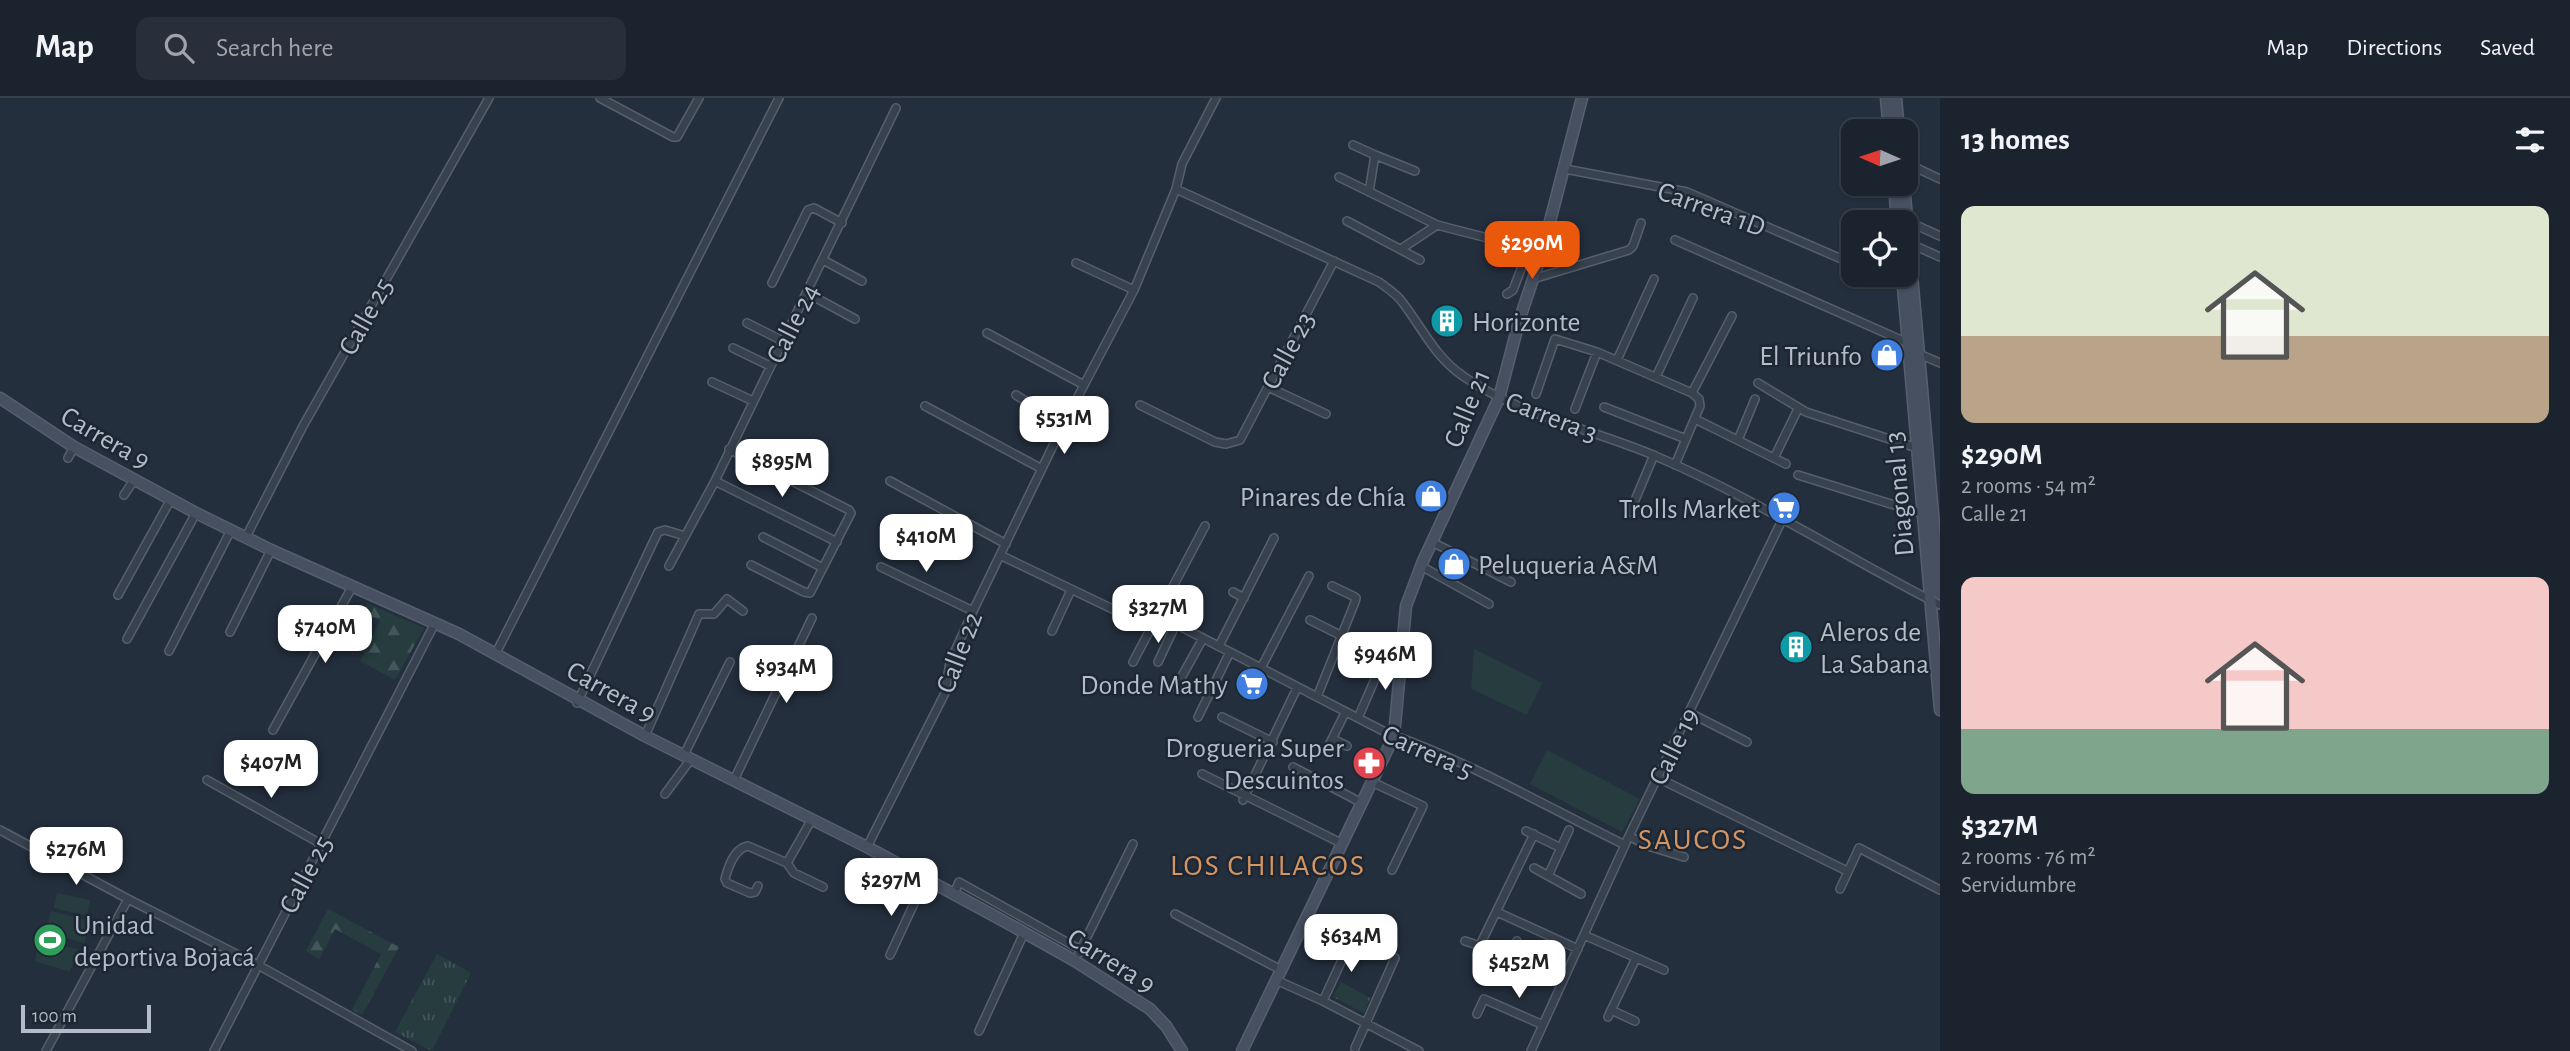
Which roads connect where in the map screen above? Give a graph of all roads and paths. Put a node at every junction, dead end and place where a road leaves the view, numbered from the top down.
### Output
1 (489, 98) edge
2 (600, 98) edge
3 (699, 98) edge
4 (779, 98) edge
5 (1216, 98) edge
6 (1582, 98) edge
7 (1886, 98) edge
8 (1896, 98) edge
9 (896, 108) dead end
10 (1888, 119) edge
11 (1898, 119) edge
12 (1353, 145) dead end
13 (1375, 155) junction
14 (1565, 169) junction
15 (1918, 169) edge
16 (1415, 171) dead end
17 (1339, 177) dead end
18 (1940, 179) edge
19 (1176, 189) junction
20 (1369, 192) junction
21 (1347, 221) dead end
22 (842, 223) junction
23 (1641, 223) dead end
24 (1437, 225) junction
25 (1918, 228) edge
26 (1940, 236) edge
27 (1675, 240) dead end
28 (1918, 247) edge
29 (1529, 248) junction
30 (1401, 249) junction
31 (1542, 252) junction
32 (1940, 257) edge
33 (1841, 259) edge
34 (823, 260) junction
35 (1420, 260) dead end
36 (1334, 261) junction
37 (1076, 263) dead end
38 (1532, 279) junction
39 (1654, 279) dead end
40 (862, 281) dead end
41 (772, 283) dead end
42 (1903, 287) edge
43 (1913, 287) edge
44 (1134, 290) junction
45 (807, 293) junction
46 (1507, 294) dead end
47 (1693, 299) dead end
48 (1732, 316) dead end
49 (855, 319) dead end
50 (747, 323) dead end
51 (987, 333) dead end
52 (783, 341) junction
53 (1908, 344) junction
54 (733, 348) dead end
55 (1597, 352) junction
56 (1919, 354) junction
57 (1616, 360) junction
58 (1940, 363) edge
59 (770, 366) junction
60 (1656, 377) junction
61 (712, 382) dead end
62 (1758, 383) dead end
63 (1084, 385) junction
64 (1268, 387) junction
65 (1692, 393) junction
66 (1536, 394) dead end
67 (1016, 395) dead end
68 (0, 398) edge
69 (1499, 398) junction
70 (1755, 399) dead end
71 (753, 401) junction
72 (1140, 405) dead end
73 (925, 406) dead end
74 (1604, 407) dead end
75 (1575, 409) dead end
76 (1797, 411) dead end
77 (1326, 414) dead end
78 (1695, 419) junction
79 (1063, 425) junction
80 (1686, 439) junction
81 (1738, 440) junction
82 (74, 447) junction
83 (1917, 448) junction
84 (729, 449) junction
85 (1654, 455) junction
86 (68, 458) dead end
87 (1774, 458) junction
88 (1786, 464) dead end
89 (1675, 465) junction
90 (1042, 469) junction
91 (1798, 475) dead end
92 (134, 480) junction
93 (715, 481) junction
94 (890, 481) dead end
95 (124, 495) dead end
96 (171, 499) junction
97 (1630, 512) dead end
98 (196, 513) junction
99 (1923, 514) junction
100 (1783, 519) junction
101 (1205, 526) dead end
102 (231, 530) junction
103 (685, 536) junction
104 (246, 537) junction
105 (763, 537) dead end
106 (1275, 538) dead end
107 (837, 542) junction
108 (1432, 542) junction
109 (1006, 544) junction
110 (271, 550) junction
111 (1000, 555) junction
112 (751, 565) dead end
113 (669, 566) dead end
114 (1421, 566) junction
115 (881, 567) dead end
116 (824, 568) junction
117 (1309, 576) dead end
118 (1511, 582) dead end
119 (352, 586) junction
120 (1332, 586) dead end
121 (1071, 590) junction
122 (1233, 592) dead end
123 (118, 595) dead end
124 (1244, 598) junction
125 (1937, 599) edge
126 (1489, 604) dead end
127 (743, 611) dead end
128 (973, 611) junction
129 (1158, 615) junction
130 (812, 618) dead end
131 (1310, 620) dead end
132 (435, 623) junction
133 (1176, 624) junction
134 (1152, 628) junction
135 (1052, 631) dead end
136 (230, 632) dead end
137 (1342, 636) junction
138 (127, 639) dead end
139 (1202, 640) junction
140 (1219, 646) junction
141 (1402, 648) junction
142 (169, 651) dead end
143 (496, 653) junction
144 (1229, 654) junction
145 (730, 662) dead end
146 (1133, 662) dead end
147 (1158, 662) dead end
148 (1261, 668) junction
149 (1176, 687) dead end
150 (1297, 688) junction
151 (1317, 697) junction
152 (577, 702) junction
153 (1940, 710) edge
154 (1345, 713) junction
155 (1690, 713) junction
156 (1222, 716) dead end
157 (1198, 718) dead end
158 (1358, 718) junction
159 (273, 730) dead end
160 (645, 736) junction
161 (1394, 736) junction
162 (1333, 739) junction
163 (1273, 742) junction
164 (1747, 742) dead end
165 (1347, 746) dead end
166 (1327, 749) dead end
167 (687, 757) junction
168 (1293, 767) dead end
169 (1202, 774) dead end
170 (1658, 778) junction
171 (206, 780) dead end
172 (734, 780) junction
173 (1372, 782) junction
174 (665, 794) dead end
175 (1244, 798) junction
176 (1362, 803) junction
177 (812, 819) junction
178 (0, 830) edge
179 (1569, 830) dead end
180 (1629, 836) junction
181 (321, 844) junction
182 (1343, 844) junction
183 (1133, 845) dead end
184 (1625, 845) junction
185 (867, 847) junction
186 (1560, 848) junction
187 (1684, 858) dead end
188 (788, 863) junction
189 (1534, 868) dead end
190 (1392, 870) dead end
191 (1847, 871) junction
192 (1548, 876) junction
193 (925, 880) junction
194 (758, 886) dead end
195 (823, 887) dead end
196 (1840, 889) dead end
197 (1940, 890) edge
198 (954, 894) junction
199 (1581, 894) dead end
200 (128, 900) junction
201 (1497, 912) junction
202 (1175, 914) dead end
203 (1024, 933) junction
204 (1584, 935) junction
205 (1353, 936) dead end
206 (1465, 941) dead end
207 (1517, 941) dead end
208 (1480, 945) junction
209 (1578, 949) junction
210 (1081, 950) junction
211 (890, 955) dead end
212 (1510, 956) junction
213 (1395, 958) dead end
214 (1636, 958) junction
215 (1075, 961) junction
216 (258, 965) junction
217 (1281, 970) junction
218 (1664, 970) dead end
219 (1502, 973) dead end
220 (1276, 981) junction
221 (1324, 1001) junction
222 (1477, 1014) dead end
223 (1635, 1021) dead end
224 (1365, 1023) junction
225 (1543, 1025) junction
226 (979, 1031) dead end
227 (1355, 1048) dead end
228 (46, 1051) edge
229 (214, 1051) edge
230 (412, 1051) edge
231 (1182, 1051) edge
232 (1242, 1051) edge
233 (1419, 1051) edge
234 (1531, 1051) edge

1 - 104 street, Calle 25
2 - 3 street
4 - 143 street
5 - 19 street
6 - 14 main road, Calle 21
7 - 10 main road
8 - 11 main road
9 - 22 street, Calle 24
12 - 13 street
13 - 16 street
13 - 20 street
14 - 31 main road, Calle 21
14 - 33 street, Carrera 1D
15 - 18 street
17 - 20 street
19 - 36 street, Carrera 3
19 - 44 street
20 - 24 street
21 - 30 street
22 - 34 street, Calle 24
22 - 41 street
23 - 38 street
24 - 29 street
24 - 30 street
25 - 26 street
27 - 53 street
28 - 32 street
29 - 31 street
29 - 46 street
30 - 35 street
31 - 38 main road, Calle 21
34 - 40 street
34 - 45 street, Calle 24
36 - 64 street, Calle 23
36 - 69 street, Carrera 3
37 - 44 street
38 - 69 main road, Calle 21
39 - 57 street
42 - 53 main road, Diagonal 13
43 - 56 main road, Diagonal 13
44 - 63 street, Calle 22
45 - 49 street
45 - 52 street, Calle 24
47 - 60 street
48 - 65 street
50 - 52 street
51 - 63 street
52 - 59 street, Calle 24
53 - 83 main road, Diagonal 13
54 - 59 street
55 - 57 street
55 - 66 street
55 - 75 street
56 - 58 street
56 - 125 main road, Diagonal 13
57 - 60 street
59 - 71 street, Calle 24
60 - 65 street
61 - 71 street
62 - 83 street
63 - 79 street, Calle 22
64 - 72 street, Calle 23
64 - 77 street
65 - 78 street
67 - 79 street
68 - 82 main road, Carrera 9
69 - 85 street, Carrera 3
69 - 108 main road, Calle 21
70 - 81 street
71 - 84 street, Calle 24
73 - 90 street
74 - 80 street
76 - 87 street
78 - 80 street
78 - 81 street
79 - 90 street, Calle 22
80 - 89 street
81 - 87 street
82 - 86 street
82 - 92 main road, Carrera 9
83 - 99 main road, Diagonal 13
84 - 93 street, Calle 24
84 - 107 street
85 - 89 street, Carrera 3
85 - 97 street
87 - 88 street
89 - 100 street, Carrera 3
90 - 109 street, Calle 22
91 - 99 street
92 - 95 street
92 - 96 main road, Carrera 9
93 - 103 street, Calle 24
93 - 107 street
94 - 109 street
96 - 98 main road, Carrera 9
96 - 123 street
98 - 102 main road, Carrera 9
98 - 138 street
99 - 125 main road, Diagonal 13
100 - 125 street, Carrera 3
100 - 155 street, Calle 19
101 - 129 street
102 - 104 main road, Carrera 9
102 - 142 street
103 - 113 street, Calle 24
103 - 152 street
104 - 110 main road, Carrera 9
105 - 116 street
106 - 124 street
107 - 116 street
108 - 114 main road, Calle 21
108 - 118 street
109 - 111 street, Calle 22
110 - 119 main road, Carrera 9
110 - 136 street
111 - 121 street
111 - 128 street, Calle 22
112 - 116 street
114 - 126 street
114 - 141 main road, Calle 21
115 - 128 street
117 - 148 street
119 - 132 main road, Carrera 9
119 - 159 street
120 - 137 street
121 - 134 street
121 - 135 street
122 - 124 street
124 - 140 street
125 - 153 main road, Diagonal 13
127 - 160 street
128 - 185 street, Calle 22
129 - 133 street, Carrera 5
129 - 134 street
130 - 172 street
131 - 137 street
132 - 143 main road, Carrera 9
132 - 181 street, Calle 25
133 - 139 street, Carrera 5
133 - 147 street
134 - 146 street
137 - 151 street
139 - 140 street, Carrera 5
139 - 149 street
140 - 144 street, Carrera 5
141 - 158 street
141 - 161 main road, Calle 21
143 - 152 main road, Carrera 9
144 - 148 street, Carrera 5
144 - 157 street
145 - 167 street
148 - 150 street, Carrera 5
150 - 151 street, Carrera 5
150 - 163 street
151 - 154 street, Carrera 5
152 - 160 main road, Carrera 9
154 - 158 street, Carrera 5
154 - 162 street
155 - 164 street
155 - 170 street, Calle 19
156 - 163 street
158 - 161 street, Carrera 5
160 - 167 main road, Carrera 9
161 - 173 main road, Calle 21
161 - 184 street, Carrera 5
162 - 165 street
162 - 166 street
163 - 175 street
167 - 172 main road, Carrera 9
167 - 174 street
168 - 176 street
169 - 175 street
170 - 180 street, Calle 19
170 - 191 street
171 - 181 street
172 - 177 main road, Carrera 9
173 - 176 main road, Calle 21
173 - 190 street
175 - 182 street
176 - 182 main road, Calle 21
177 - 185 main road, Carrera 9
177 - 188 street
178 - 200 street
179 - 186 street
180 - 184 street, Calle 19
180 - 187 street
181 - 216 street, Calle 25
182 - 217 main road, Calle 21
183 - 210 street
184 - 204 street, Calle 19
185 - 193 main road, Carrera 9
186 - 192 street
186 - 201 street
188 - 194 street
188 - 195 street
189 - 192 street
191 - 196 street
191 - 197 street
192 - 199 street
193 - 198 main road, Carrera 9
193 - 211 street
198 - 203 main road, Carrera 9
198 - 210 street
200 - 216 street
200 - 228 street
201 - 208 street
201 - 209 street
202 - 217 street
203 - 215 main road, Carrera 9
203 - 226 street
204 - 209 street, Calle 19
204 - 214 street
205 - 221 street
206 - 208 street
207 - 212 street
208 - 212 street
209 - 225 street, Calle 19
210 - 215 street
212 - 219 street
213 - 224 street
214 - 218 street
214 - 223 street
215 - 231 main road, Carrera 9
216 - 229 street, Calle 25
216 - 230 street
217 - 220 main road, Calle 21
220 - 221 street
220 - 232 main road, Calle 21
221 - 224 street
222 - 225 street
224 - 227 street
224 - 233 street
225 - 234 street, Calle 19

